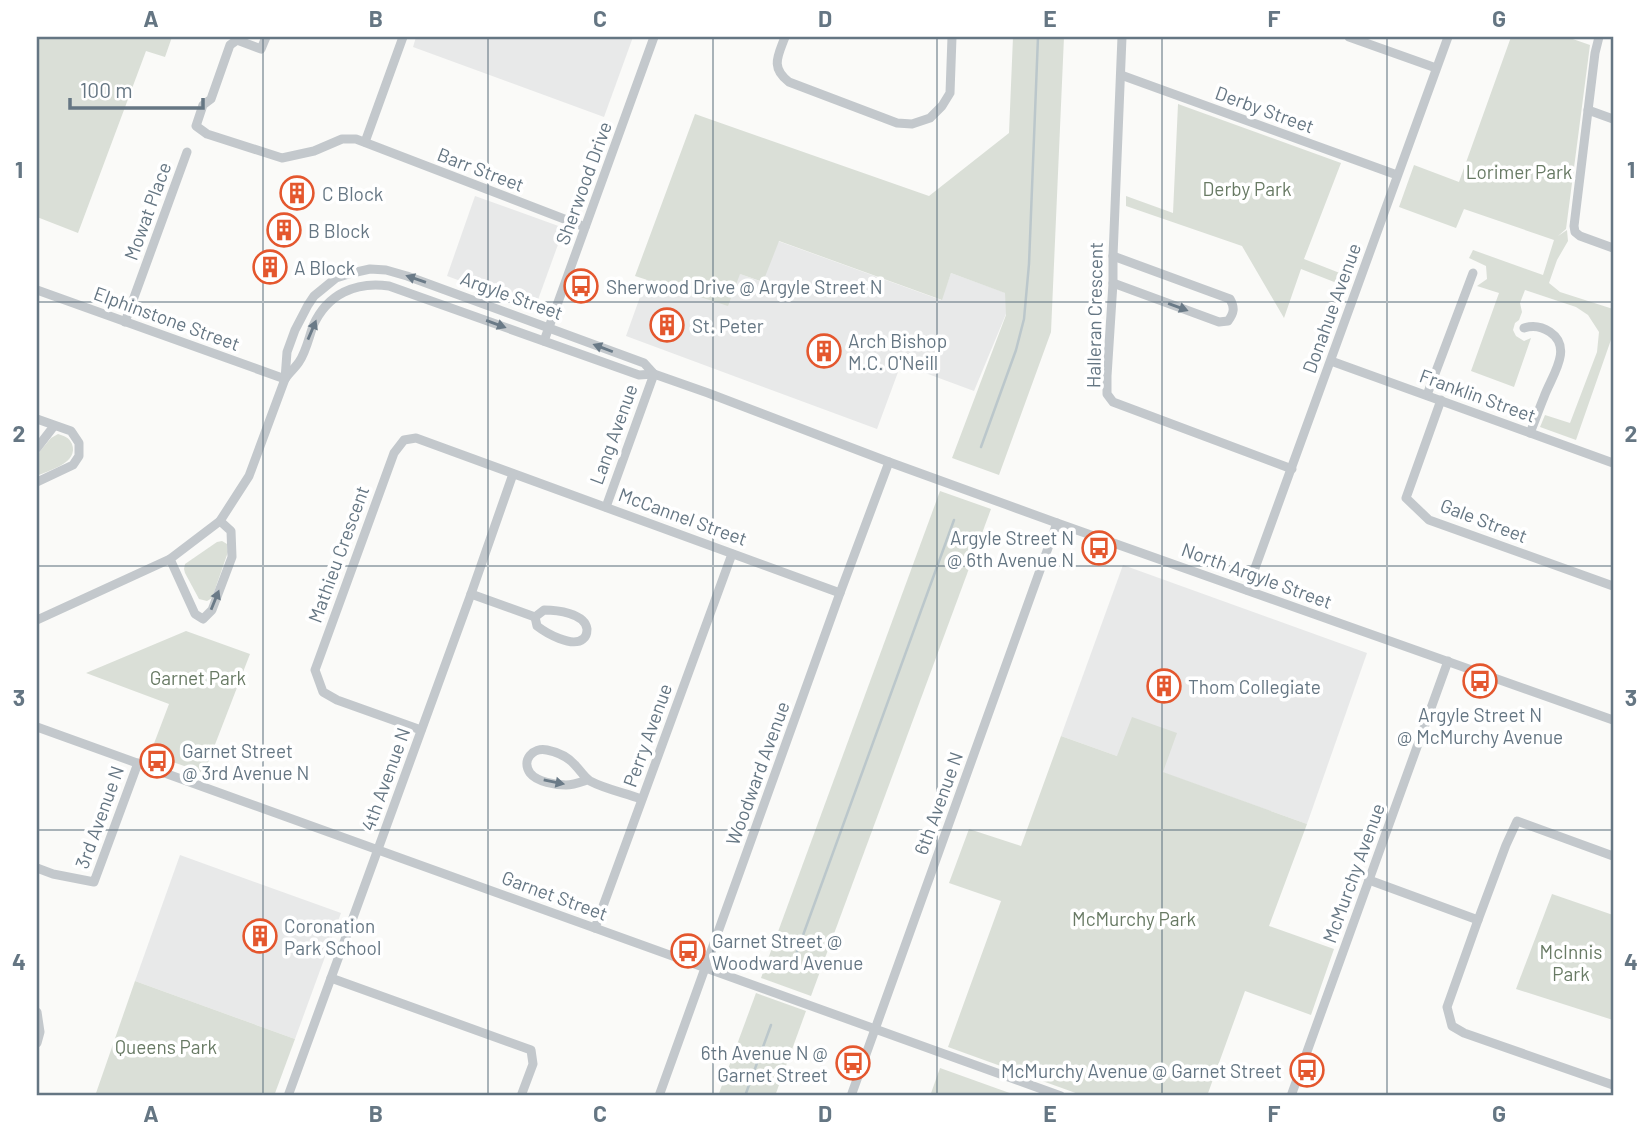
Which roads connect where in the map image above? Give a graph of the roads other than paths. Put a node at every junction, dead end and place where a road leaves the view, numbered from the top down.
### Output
1 (266, 37) edge
2 (403, 37) edge
3 (654, 37) edge
4 (785, 37) edge
5 (952, 37) edge
6 (1122, 37) edge
7 (1349, 37) edge
8 (1448, 37) edge
9 (1599, 37) edge
10 (238, 38) edge
11 (1436, 68) junction
12 (1121, 75) junction
13 (1588, 110) junction
14 (1613, 119) edge
15 (365, 142) junction
16 (187, 152) dead end
17 (1398, 175) junction
18 (585, 227) junction
19 (1613, 248) edge
20 (1113, 256) junction
21 (1473, 273) dead end
22 (1113, 284) junction
23 (37, 290) edge
24 (125, 322) junction
25 (549, 327) junction
26 (1524, 328) dead end
27 (544, 341) junction
28 (1331, 360) junction
29 (654, 374) junction
30 (285, 379) junction
31 (1427, 395) junction
32 (1441, 400) junction
33 (37, 419) edge
34 (54, 426) junction
35 (1530, 433) junction
36 (37, 448) edge
37 (889, 462) junction
38 (1613, 463) edge
39 (1292, 469) junction
40 (513, 474) junction
41 (37, 482) edge
42 (606, 507) junction
43 (220, 522) junction
44 (1058, 523) junction
45 (732, 554) junction
46 (170, 559) junction
47 (1613, 586) edge
48 (1247, 590) junction
49 (840, 593) junction
50 (471, 594) junction
51 (535, 617) junction
52 (37, 621) edge
53 (1448, 661) junction
54 (1613, 720) edge
55 (37, 727) edge
56 (421, 730) junction
57 (138, 763) junction
58 (587, 780) junction
59 (641, 800) junction
60 (378, 850) junction
61 (1613, 856) edge
62 (37, 868) edge
63 (1369, 880) junction
64 (1478, 920) junction
65 (595, 928) junction
66 (706, 969) junction
67 (331, 978) junction
68 (37, 1012) edge
69 (875, 1030) junction
70 (37, 1043) edge
71 (1613, 1086) edge
72 (1294, 1095) edge
73 (288, 1096) edge
74 (521, 1096) edge
75 (659, 1096) edge
76 (851, 1096) edge
77 (1061, 1096) edge

1 - 10 street
2 - 15 street
3 - 18 street, Sherwood Drive
4 - 5 street
6 - 12 street, Halleran Crescent
7 - 11 street
8 - 11 street, Donahue Avenue
9 - 13 street
10 - 15 street
11 - 17 street, Donahue Avenue
12 - 17 street, Derby Street
12 - 20 street, Halleran Crescent
13 - 14 street
13 - 19 street
15 - 18 street, Barr Street
16 - 24 street, Mowat Place
17 - 28 street, Donahue Avenue
18 - 25 street, Sherwood Drive
20 - 22 street, Halleran Crescent
22 -> 20 street
21 - 31 street
22 - 39 street, Halleran Crescent
23 - 24 street, Elphinstone Street
24 - 30 street, Elphinstone Street
25 - 27 street, Sherwood Drive
29 -> 25 street, Argyle Street
25 -> 30 street, Argyle Street
26 - 35 street
27 - 29 street, Argyle Street
30 -> 27 street, Argyle Street
28 - 31 street, Franklin Street
28 - 39 street, Donahue Avenue
29 - 37 street, Argyle Street
29 - 42 street, Lang Avenue
30 - 43 street
31 - 32 street, Franklin Street
32 - 35 street, Franklin Street
32 - 47 street, Gale Street
33 - 34 street
34 - 36 street
34 - 41 street
35 - 38 street, Franklin Street
37 - 44 street, North Argyle Street
37 - 49 street, Woodward Avenue
39 - 48 street, Donahue Avenue
40 - 42 street, McCannel Street
40 - 50 street, 4th Avenue N
40 - 56 street, Mathieu Crescent
42 - 45 street, McCannel Street
43 - 46 street
46 -> 43 street
44 - 48 street, North Argyle Street
44 - 69 street, 6th Avenue N
45 - 49 street, McCannel Street
45 - 59 street, Perry Avenue
46 - 52 street
48 - 53 street, North Argyle Street
49 - 66 street, Woodward Avenue
50 - 51 street
50 - 56 street, 4th Avenue N
51 - 51 street
53 - 54 street, North Argyle Street
53 - 63 street, McMurchy Avenue
55 - 57 street, Garnet Street
56 - 60 street, 4th Avenue N
57 - 60 street, Garnet Street
57 - 62 street, 3rd Avenue N
58 -> 58 street
58 - 59 street
59 - 65 street, Perry Avenue
60 - 65 street, Garnet Street
60 - 67 street, 4th Avenue N
61 - 64 street
63 - 64 street
63 - 72 street, McMurchy Avenue
64 - 71 street
65 - 66 street, Garnet Street
66 - 69 street, Garnet Street
66 - 75 street, Woodward Avenue
67 - 73 street, 4th Avenue N
67 - 74 street
68 - 70 street
69 - 76 street, 6th Avenue N
69 - 77 street, Garnet Street

